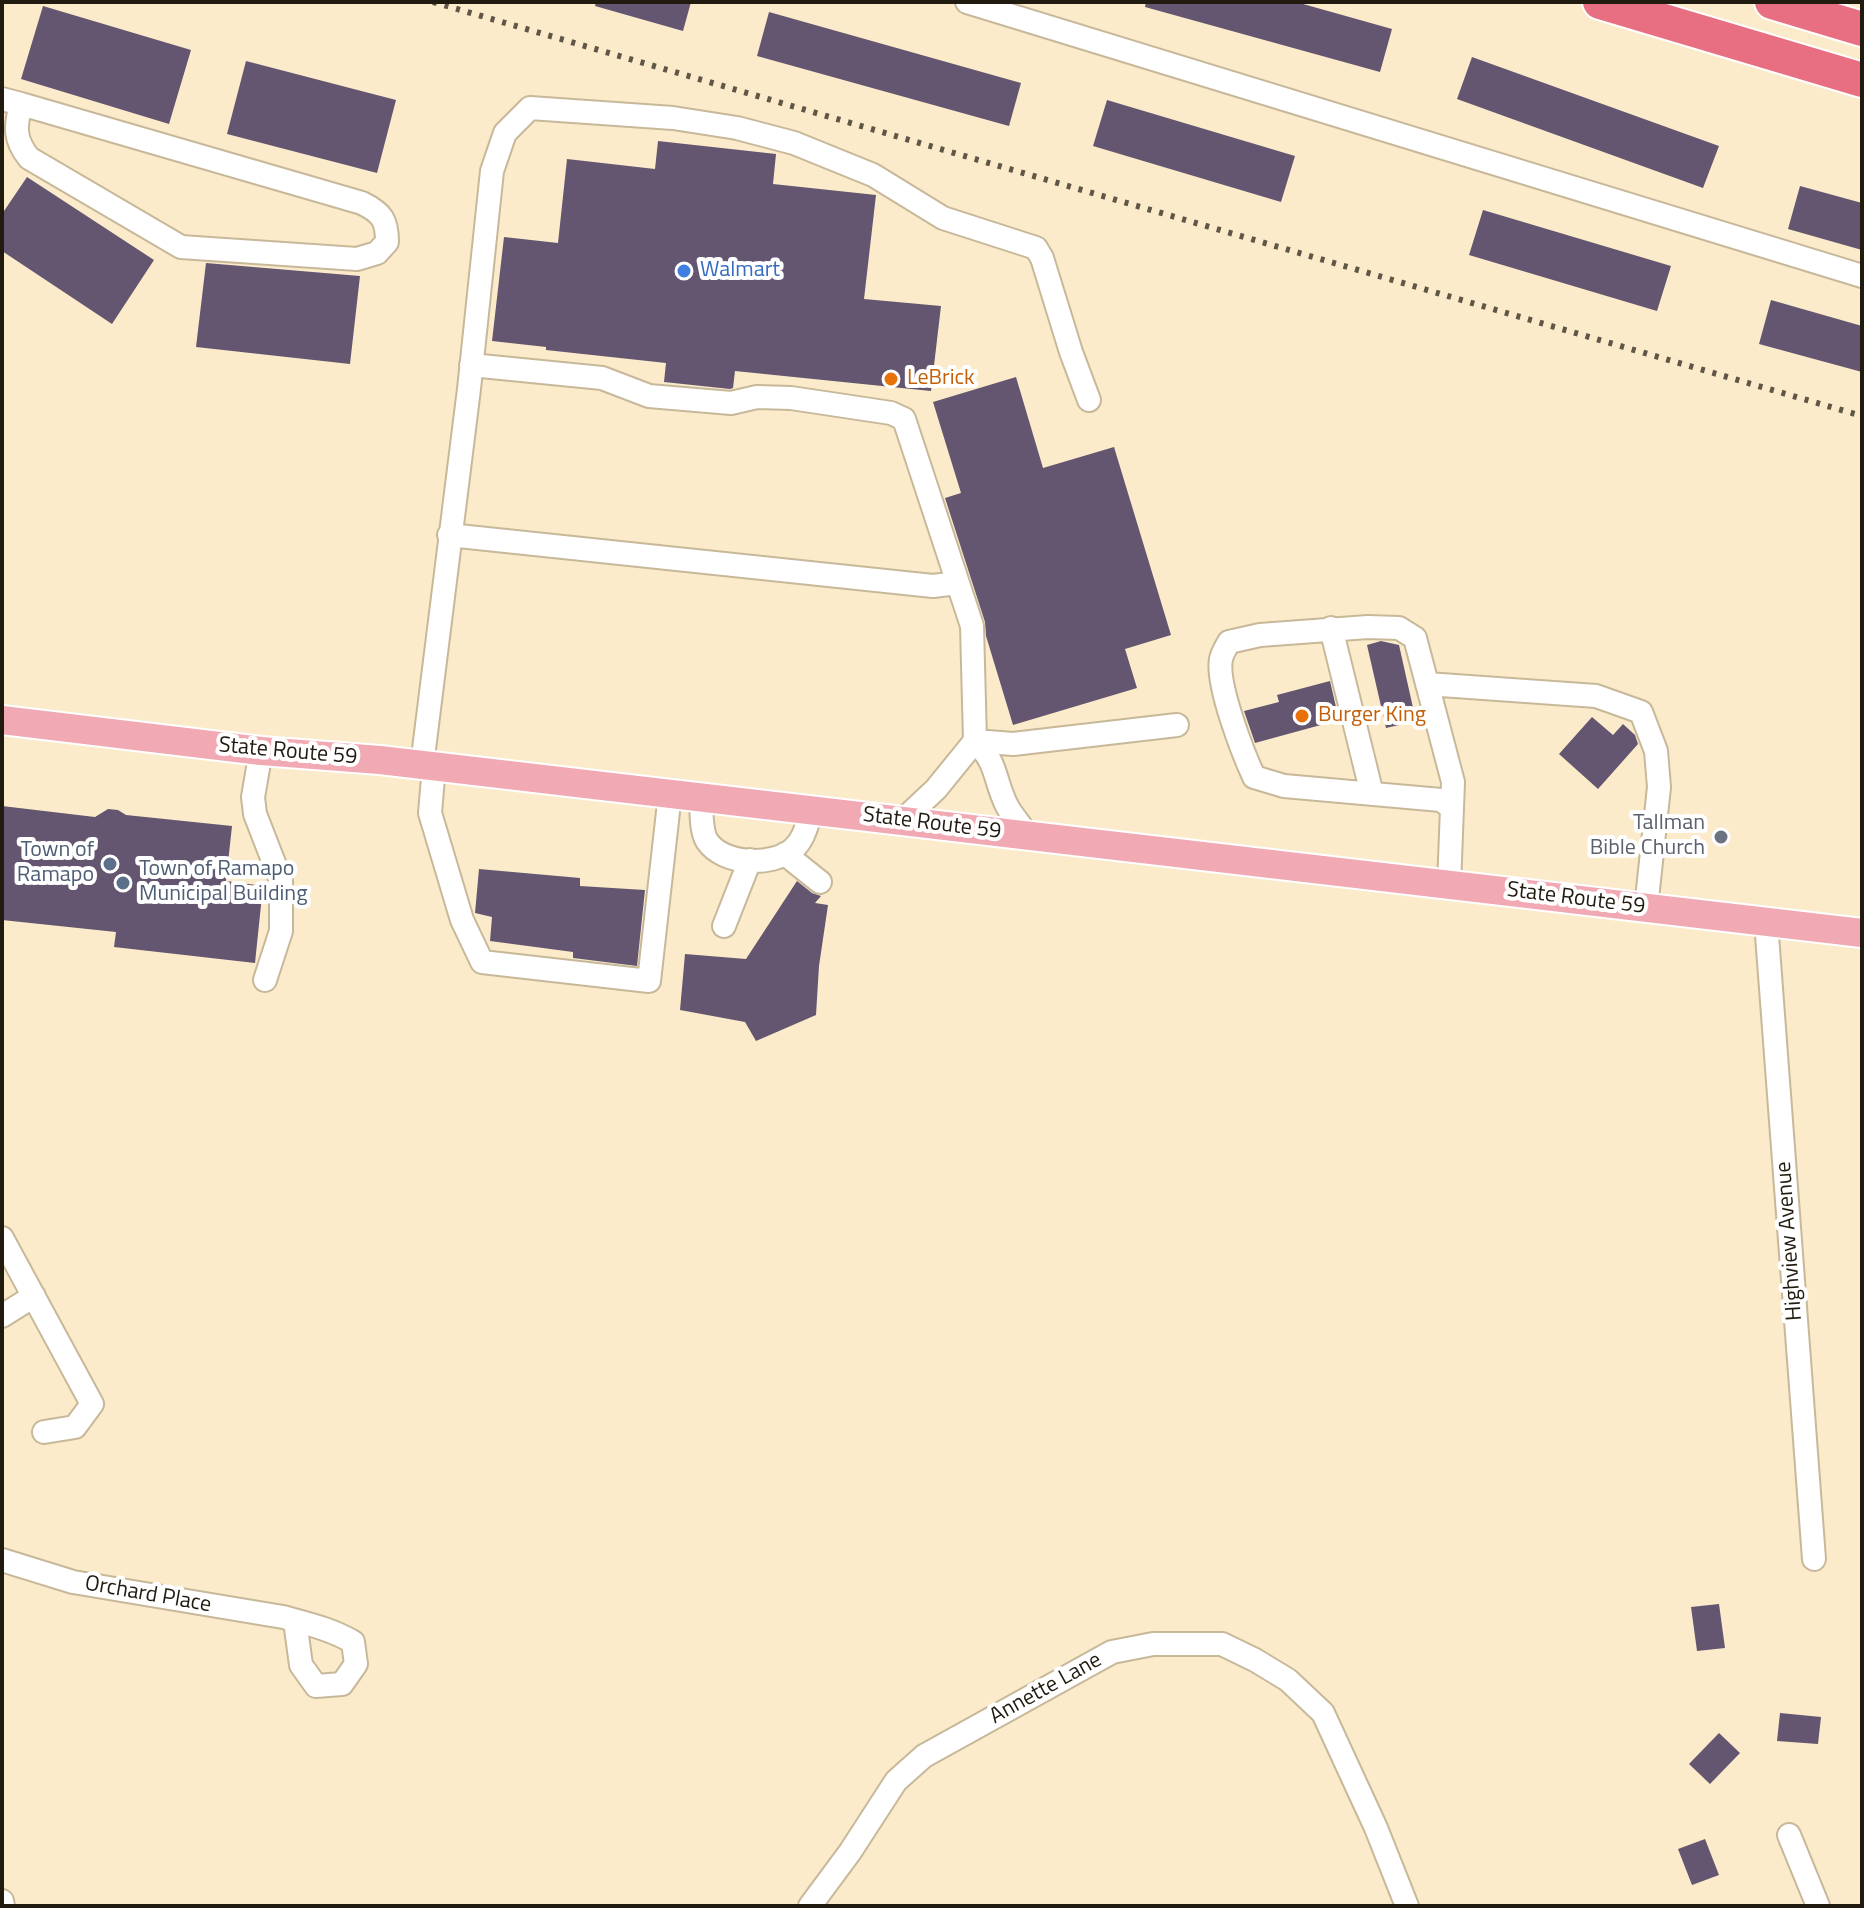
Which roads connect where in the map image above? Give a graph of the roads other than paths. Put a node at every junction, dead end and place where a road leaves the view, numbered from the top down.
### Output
1 (967, 2) edge
2 (1600, 2) edge
3 (1772, 2) edge
4 (1862, 29) edge
5 (1862, 80) edge
6 (11, 102) edge
7 (1862, 276) edge
8 (471, 365) junction
9 (1089, 400) dead end
10 (449, 535) junction
11 (957, 583) junction
12 (1331, 628) junction
13 (1427, 684) junction
14 (2, 720) edge
15 (1177, 725) dead end
16 (975, 741) junction
17 (261, 751) junction
18 (428, 765) junction
19 (670, 794) junction
20 (1372, 794) junction
21 (701, 797) junction
22 (1452, 808) junction
23 (812, 810) junction
24 (902, 821) junction
25 (1028, 836) junction
26 (785, 854) junction
27 (750, 860) junction
28 (820, 882) dead end
29 (1449, 885) junction
30 (1646, 908) junction
31 (1766, 922) junction
32 (724, 926) dead end
33 (1862, 933) edge
34 (265, 980) dead end
35 (2, 1238) edge
36 (34, 1296) junction
37 (2, 1316) edge
38 (44, 1432) dead end
39 (1814, 1559) dead end
40 (2, 1560) edge
41 (295, 1621) dead end
42 (1789, 1835) dead end
43 (810, 1906) edge
44 (1407, 1906) edge
45 (1818, 1906) edge

1 - 7 street
2 - 5 highway
3 - 4 highway
6 - 6 street
8 - 9 street
8 - 10 street
8 - 11 street
10 - 11 street
10 - 18 street
11 - 16 street
12 - 13 street
12 - 20 street
12 - 20 street
13 - 22 street
13 - 30 street
14 - 17 main road, State Route 59
15 - 16 street
16 - 24 street
16 - 25 street
17 - 18 main road, State Route 59
17 - 34 street
18 - 19 main road, State Route 59
18 - 19 street
19 - 21 main road, State Route 59
20 - 22 street
21 - 23 main road, State Route 59
21 - 27 street
22 - 29 street
23 - 24 main road, State Route 59
23 - 26 street
24 - 25 main road, State Route 59
25 - 29 main road, State Route 59
26 - 27 street
26 - 28 street
27 - 32 street
29 - 30 main road, State Route 59
30 - 31 main road, State Route 59
31 - 33 main road, State Route 59
31 - 39 street, Highview Avenue
35 - 36 street
36 - 37 street
36 - 38 street
40 - 41 street, Orchard Place
42 - 45 street
43 - 44 street, Annette Lane

